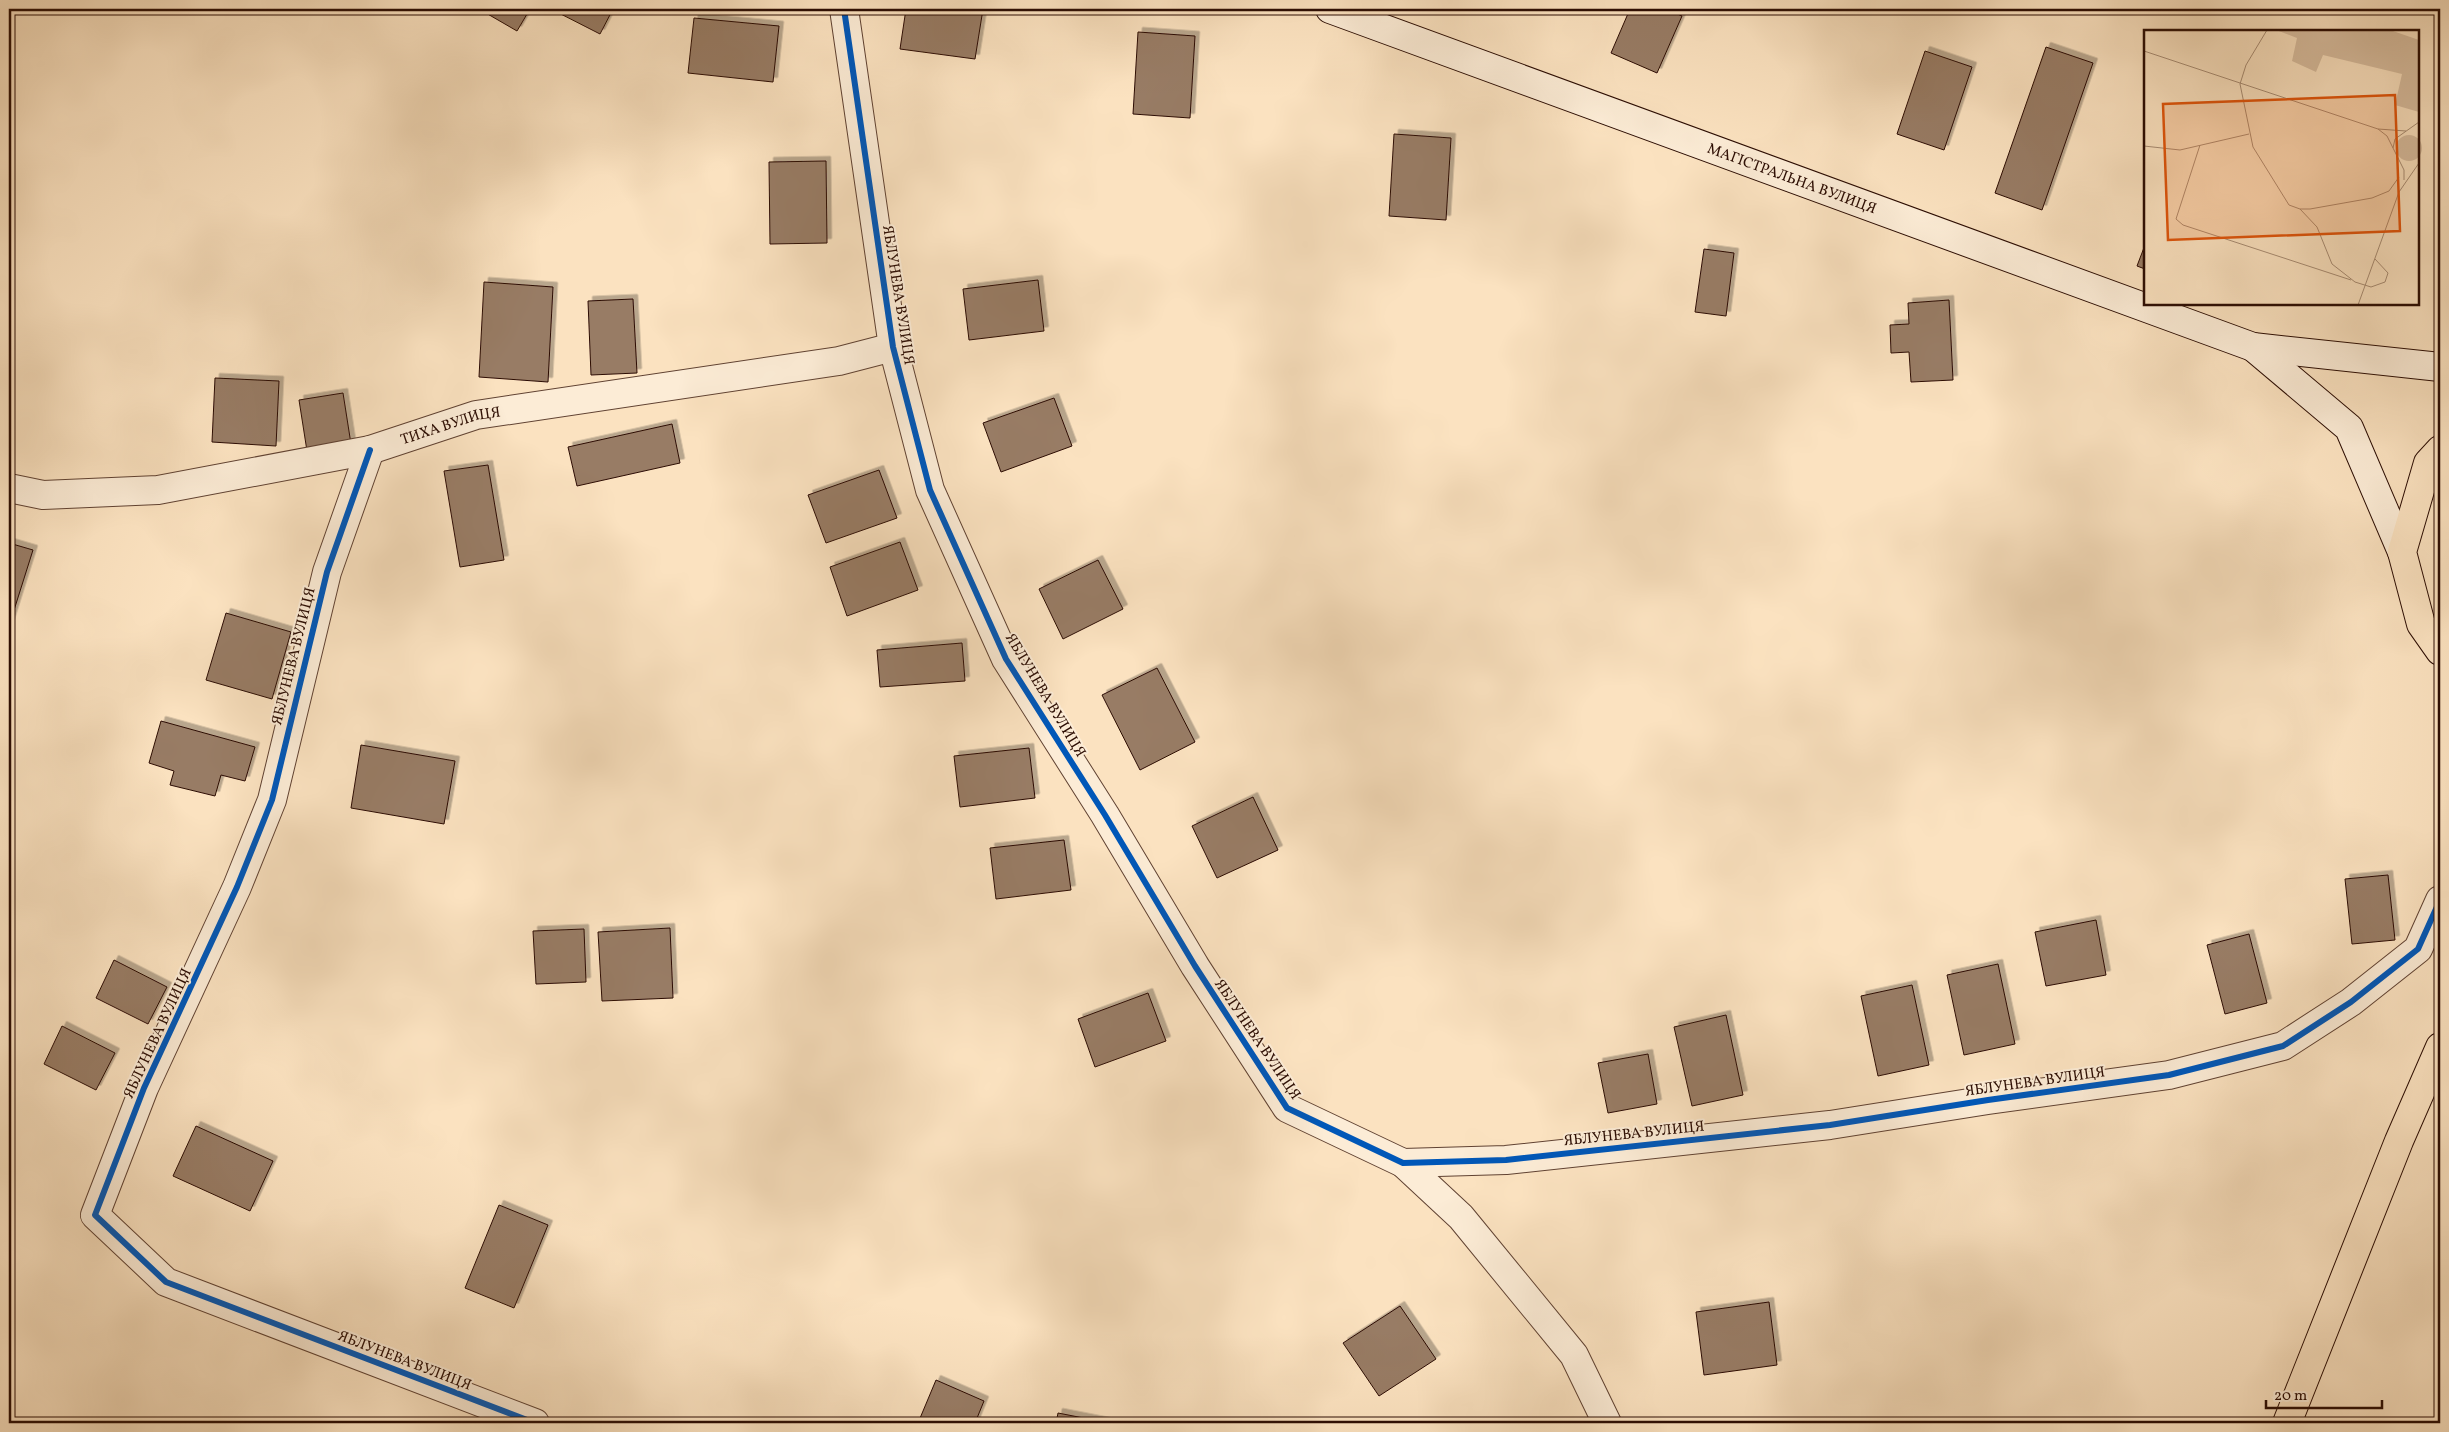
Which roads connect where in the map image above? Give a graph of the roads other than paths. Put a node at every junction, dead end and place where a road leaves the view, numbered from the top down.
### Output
1 (844, 9) edge
2 (1330, 9) edge
3 (893, 347) junction
4 (2254, 347) junction
5 (2440, 367) edge
6 (370, 450) junction
7 (2440, 450) edge
8 (9, 488) edge
9 (2402, 552) junction
10 (2440, 651) edge
11 (2440, 900) edge
12 (2440, 1047) edge
13 (1403, 1163) junction
14 (535, 1423) edge
15 (1607, 1423) edge
16 (2287, 1423) edge

1 - 3 street, ЯБЛУНЕВА ВУЛИЦЯ
2 - 4 street, МАГІСТРАЛЬНА ВУЛИЦЯ
3 - 6 street, ТИХА ВУЛИЦЯ
3 - 13 street, ЯБЛУНЕВА ВУЛИЦЯ
4 - 5 street
4 - 9 street
6 - 8 street, ТИХА ВУЛИЦЯ
6 - 14 street, ЯБЛУНЕВА ВУЛИЦЯ
7 - 9 highway
9 - 10 highway
11 - 13 street, ЯБЛУНЕВА ВУЛИЦЯ
12 - 16 highway
13 - 15 street

